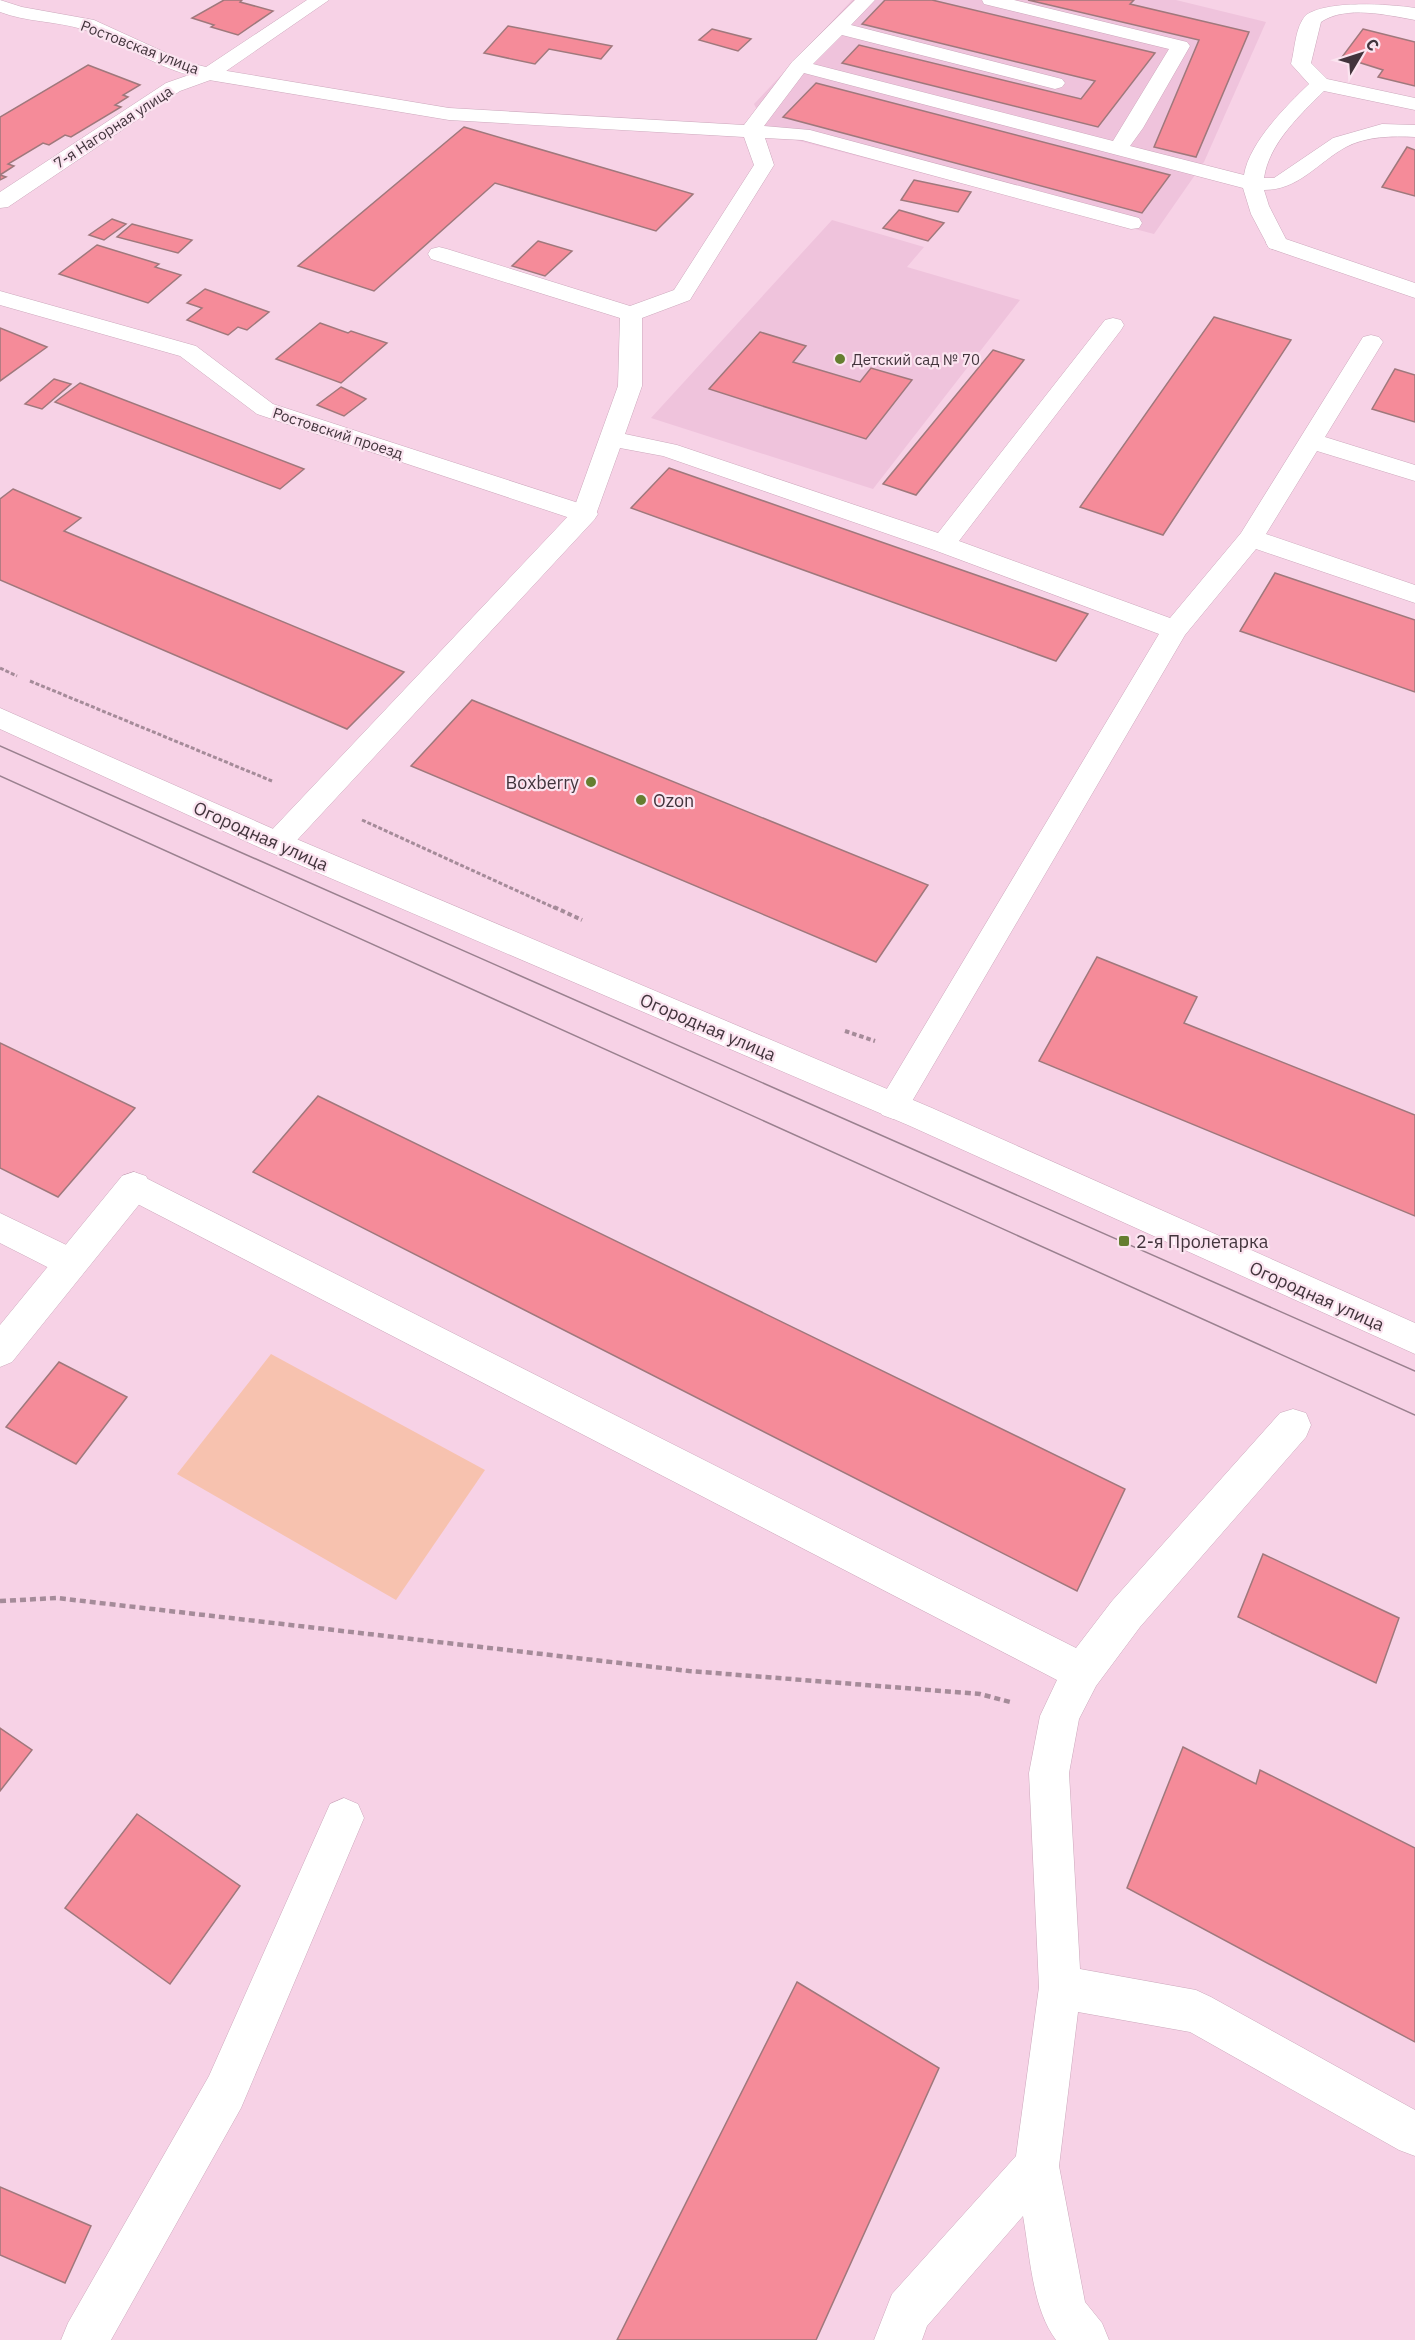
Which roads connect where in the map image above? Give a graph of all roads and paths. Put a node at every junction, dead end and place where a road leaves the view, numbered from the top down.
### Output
1 (320, 0) edge
2 (866, 0) edge
3 (991, 0) edge
4 (0, 5) edge
5 (1415, 14) edge
6 (838, 28) junction
7 (799, 66) junction
8 (209, 74) junction
9 (1055, 83) dead end
10 (1320, 84) junction
11 (1415, 104) edge
12 (751, 129) junction
13 (1415, 131) edge
14 (1117, 150) junction
15 (1253, 184) junction
16 (0, 202) edge
17 (1131, 223) dead end
18 (439, 254) dead end
19 (1415, 291) edge
20 (0, 298) edge
21 (631, 314) junction
22 (1113, 325) dead end
23 (1371, 342) dead end
24 (611, 439) junction
25 (1311, 441) junction
26 (1415, 473) edge
27 (585, 514) junction
28 (1251, 538) junction
29 (943, 544) junction
30 (1415, 594) edge
31 (1175, 630) junction
32 (0, 668) edge
33 (0, 718) edge
34 (317, 800) junction
35 (277, 843) junction
36 (590, 923) dead end
37 (843, 1030) dead end
38 (922, 1056) junction
39 (893, 1106) junction
40 (0, 1227) edge
41 (71, 1263) junction
42 (1415, 1339) edge
43 (0, 1351) edge
44 (1293, 1425) dead end
45 (0, 1601) edge
46 (1082, 1672) junction
47 (1060, 1716) junction
48 (344, 1818) dead end
49 (1060, 1987) junction
50 (1415, 2134) edge
51 (1037, 2166) junction
52 (85, 2340) edge
53 (898, 2340) edge
54 (1085, 2340) edge

1 - 8 street, 7-я Нагорная улица
2 - 6 street
3 - 14 street
4 - 8 street, Ростовская улица
5 - 10 street
6 - 7 street
6 - 9 street
7 - 12 street
7 - 14 street
8 - 12 street, Ростовская улица
8 - 16 street, 7-я Нагорная улица
10 - 11 street
10 - 15 street
12 - 17 street, Ростовская улица
12 - 21 street
13 - 15 street
14 - 15 street
15 - 19 street
18 - 21 street
20 - 27 street, Ростовский проезд
21 - 24 street
22 - 29 street
23 - 25 street
24 - 27 street
24 - 29 street
25 - 26 street
25 - 28 street
27 - 34 street
28 - 30 street
28 - 31 street
29 - 31 street
31 - 38 street
32 - 34 path
33 - 35 street, Огородная улица
34 - 35 street
34 - 36 path
35 - 39 street, Огородная улица
37 - 38 path
38 - 39 street
39 - 42 street, Огородная улица
40 - 41 street
41 - 43 street
41 - 46 street
44 - 46 street
45 - 47 path
46 - 47 street
47 - 49 street
48 - 52 street
49 - 50 street
49 - 51 street
51 - 53 street
51 - 54 street

